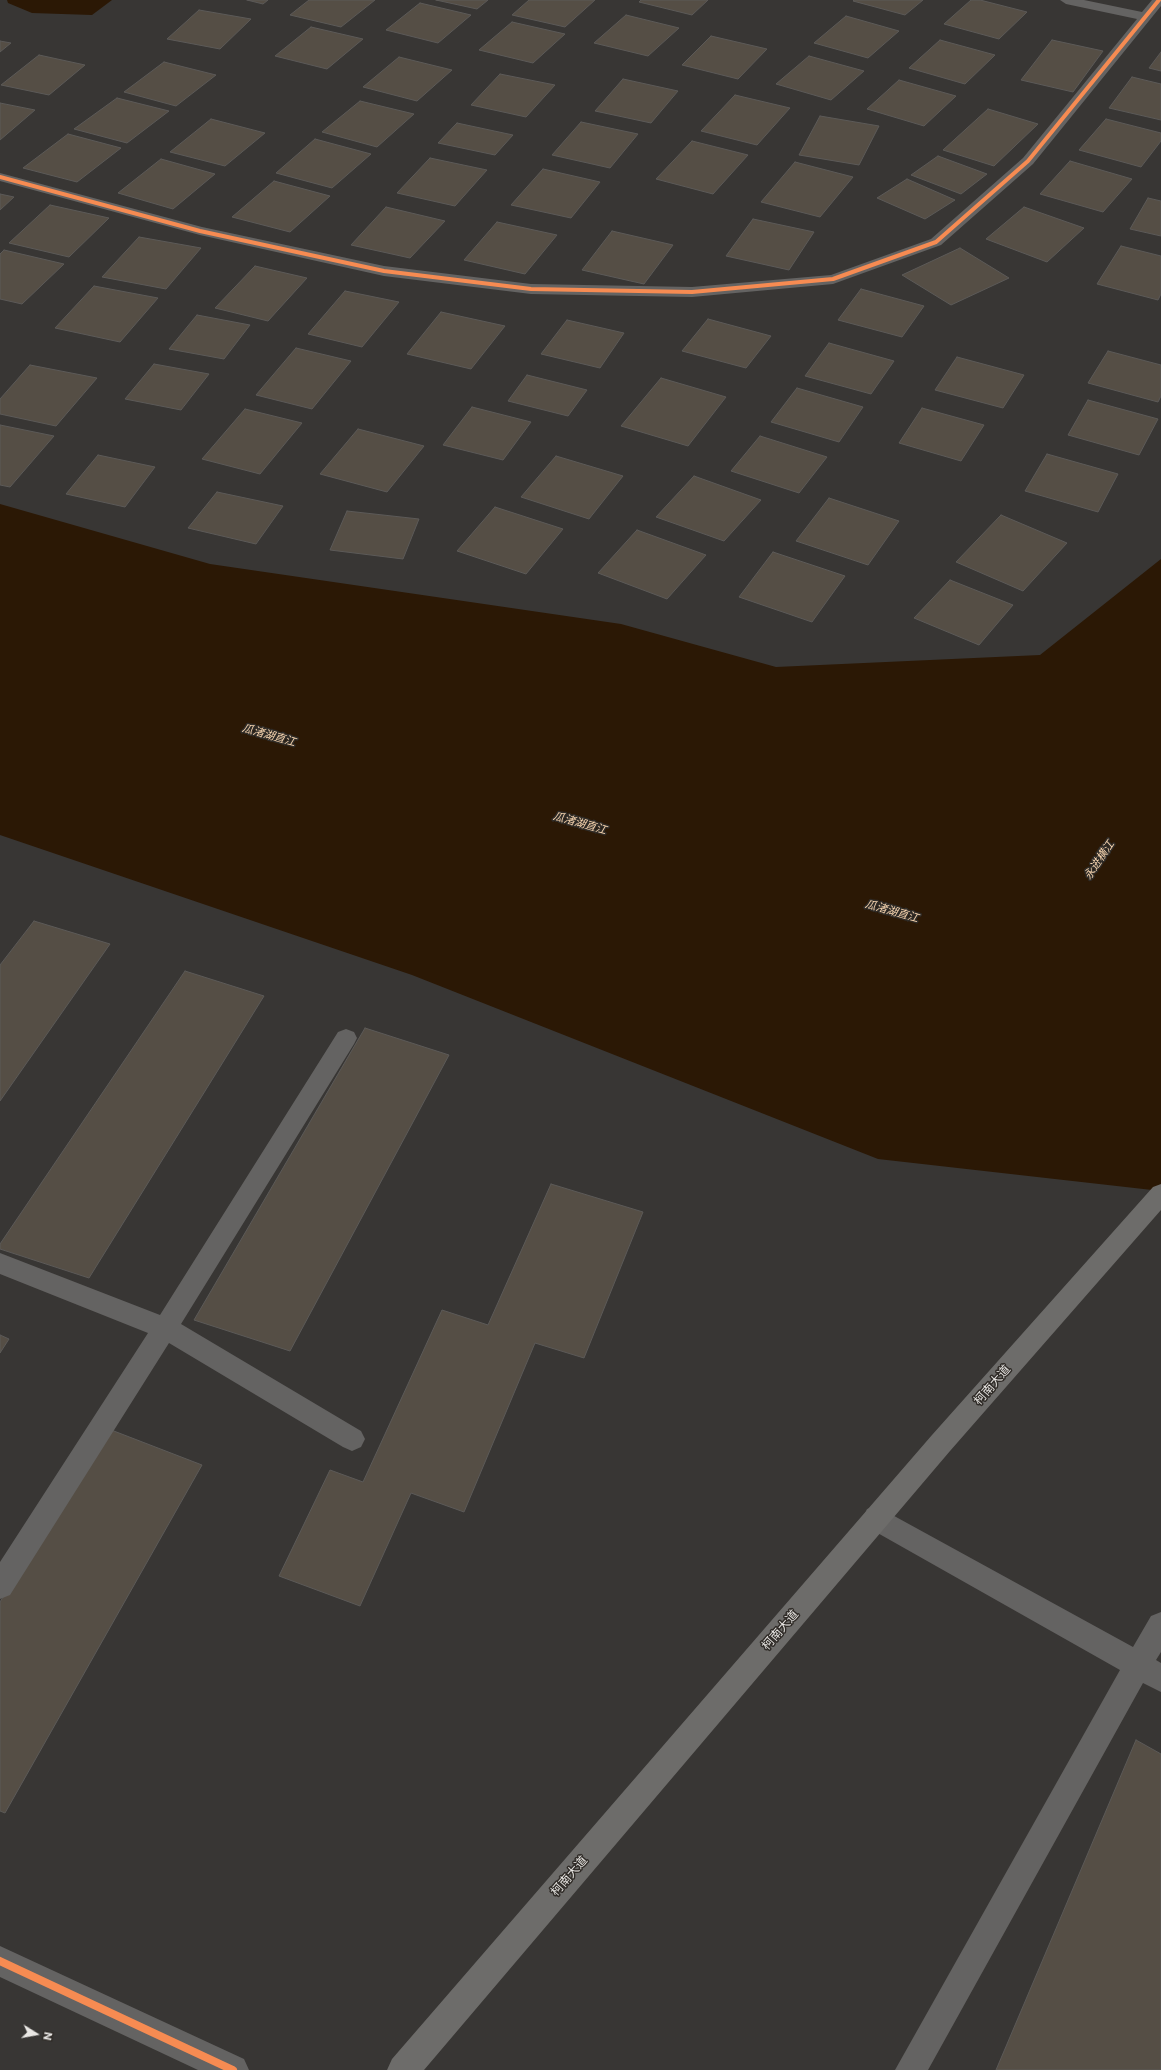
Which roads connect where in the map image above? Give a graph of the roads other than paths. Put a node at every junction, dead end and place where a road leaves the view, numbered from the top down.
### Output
1 (1066, 0) edge
2 (1159, 0) edge
3 (1146, 17) junction
4 (0, 178) edge
5 (346, 1038) dead end
6 (1161, 1194) edge
7 (0, 1263) edge
8 (165, 1328) junction
9 (352, 1439) dead end
10 (876, 1518) junction
11 (0, 1586) edge
12 (1161, 1625) edge
13 (1149, 1671) edge
14 (0, 1960) edge
15 (233, 2070) edge
16 (403, 2070) edge
17 (911, 2070) edge

1 - 3 street
2 - 3 street
3 - 4 street
5 - 8 street
6 - 10 main road, 柯南大道
7 - 8 street
8 - 9 street
8 - 11 street
10 - 13 street
10 - 16 main road, 柯南大道
12 - 13 street
13 - 17 street
14 - 15 street

